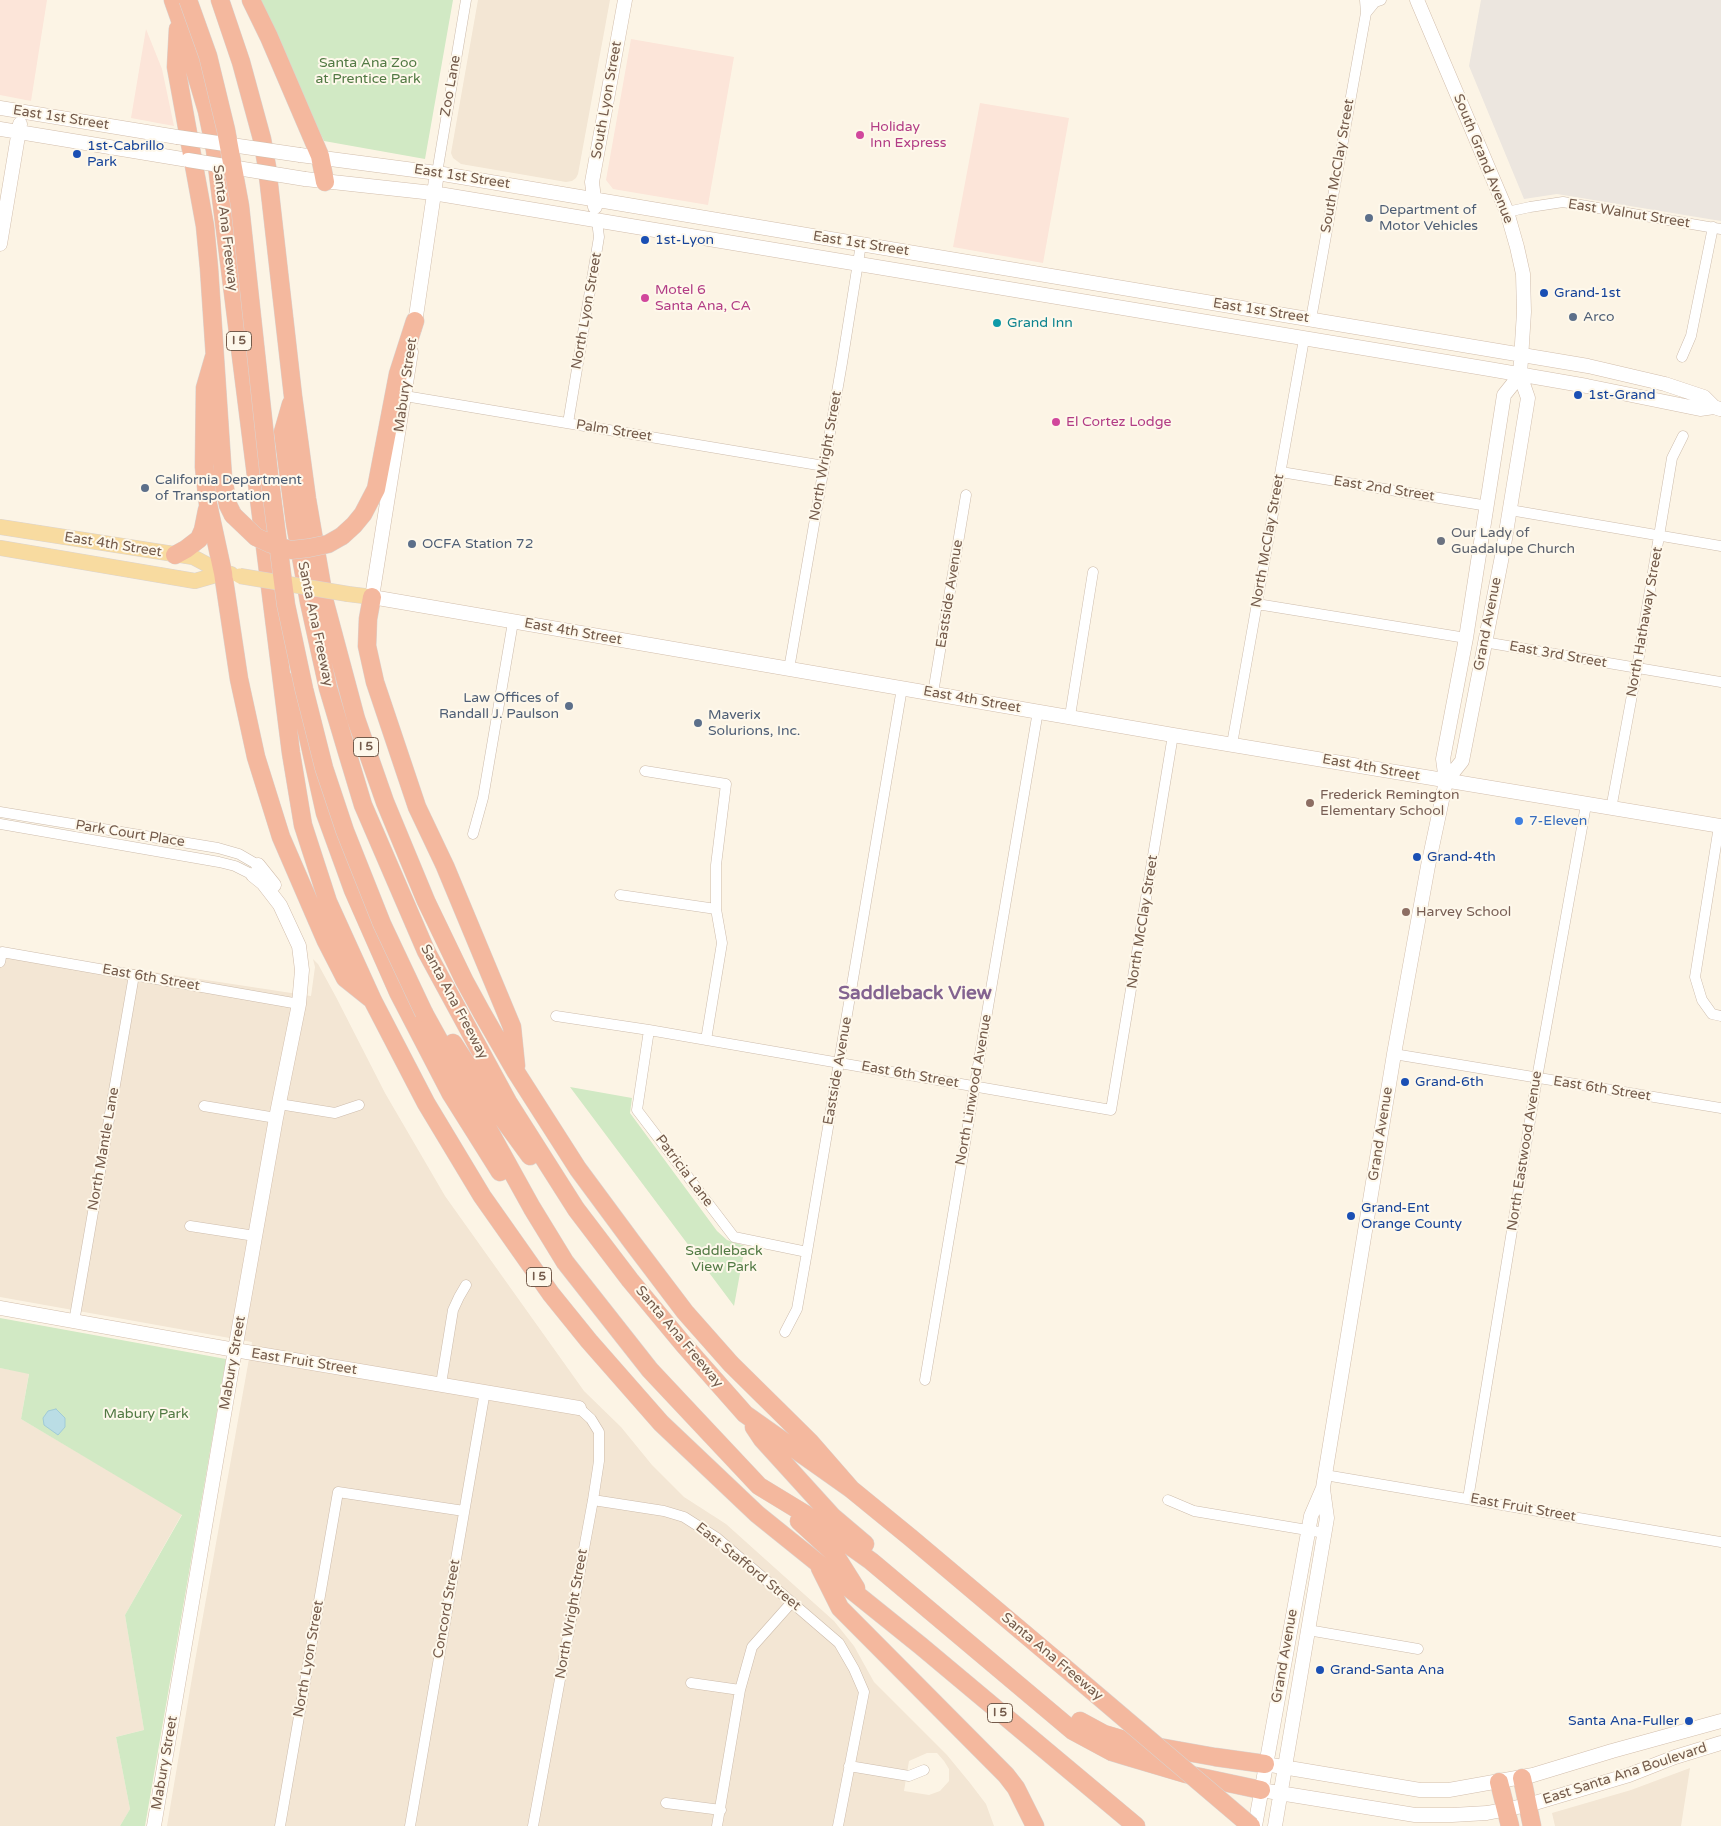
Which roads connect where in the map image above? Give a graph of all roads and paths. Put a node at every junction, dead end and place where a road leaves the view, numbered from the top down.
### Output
1 (172, 0) edge
2 (188, 0) edge
3 (197, 0) edge
4 (220, 0) edge
5 (251, 0) edge
6 (466, 0) edge
7 (624, 0) edge
8 (1365, 0) edge
9 (1381, 0) edge
10 (1415, 1) edge
11 (1366, 13) junction
12 (179, 16) junction
13 (3, 108) edge
14 (22, 112) junction
15 (1, 132) edge
16 (19, 132) junction
17 (320, 156) junction
18 (437, 173) junction
19 (325, 182) junction
20 (434, 193) junction
21 (594, 199) junction
22 (1507, 212) junction
23 (597, 220) junction
24 (1717, 228) edge
25 (0, 244) edge
26 (862, 244) junction
27 (858, 264) junction
28 (1311, 319) junction
29 (415, 321) junction
30 (1219, 324) junction
31 (1304, 338) junction
32 (1522, 354) junction
33 (214, 357) junction
34 (1682, 357) dead end
35 (1520, 375) junction
36 (293, 396) junction
37 (405, 396) junction
38 (1717, 408) edge
39 (568, 424) junction
40 (1682, 436) dead end
41 (824, 466) junction
42 (1280, 472) junction
43 (966, 495) dead end
44 (208, 504) junction
45 (1488, 506) junction
46 (1510, 510) junction
47 (0, 527) edge
48 (1659, 536) junction
49 (1721, 546) edge
50 (0, 548) edge
51 (175, 555) junction
52 (1093, 572) dead end
53 (232, 574) junction
54 (372, 597) junction
55 (1257, 604) junction
56 (513, 622) junction
57 (1466, 638) junction
58 (1484, 642) junction
59 (1637, 668) junction
60 (280, 669) junction
61 (789, 669) junction
62 (1721, 682) edge
63 (902, 688) junction
64 (933, 693) junction
65 (1038, 711) junction
66 (1070, 716) junction
67 (1173, 735) junction
68 (1232, 744) junction
69 (645, 770) dead end
70 (1446, 781) junction
71 (1586, 804) junction
72 (1611, 809) junction
73 (0, 812) edge
74 (0, 824) edge
75 (1720, 826) edge
76 (473, 834) dead end
77 (255, 870) junction
78 (620, 895) dead end
79 (716, 909) junction
80 (1, 957) edge
81 (134, 975) junction
82 (373, 1000) junction
83 (299, 1004) junction
84 (428, 1011) junction
85 (556, 1016) dead end
86 (1721, 1016) edge
87 (649, 1030) junction
88 (706, 1040) junction
89 (1394, 1054) junction
90 (840, 1062) junction
91 (516, 1072) junction
92 (1537, 1078) junction
93 (975, 1086) junction
94 (359, 1105) dead end
95 (204, 1106) dead end
96 (1721, 1108) edge
97 (1111, 1110) joint
98 (278, 1111) junction
99 (576, 1209) junction
100 (190, 1226) dead end
101 (255, 1236) junction
102 (553, 1245) junction
103 (807, 1252) junction
104 (466, 1284) dead end
105 (0, 1308) edge
106 (74, 1322) junction
107 (785, 1332) dead end
108 (235, 1350) junction
109 (925, 1380) dead end
110 (441, 1384) junction
111 (485, 1391) junction
112 (579, 1408) joint
113 (745, 1414) junction
114 (1324, 1482) junction
115 (759, 1486) junction
116 (852, 1489) junction
117 (1468, 1499) junction
118 (593, 1500) junction
119 (1168, 1500) dead end
120 (464, 1511) junction
121 (1308, 1530) junction
122 (1324, 1533) junction
123 (1721, 1542) edge
124 (818, 1563) junction
125 (863, 1600) junction
126 (792, 1602) junction
127 (1308, 1630) junction
128 (1418, 1649) dead end
129 (691, 1683) dead end
130 (740, 1690) junction
131 (1721, 1721) edge
132 (1721, 1744) edge
133 (1266, 1764) junction
134 (849, 1766) junction
135 (1285, 1767) junction
136 (924, 1770) dead end
137 (1522, 1778) junction
138 (1499, 1782) junction
139 (1261, 1790) junction
140 (1280, 1794) junction
141 (666, 1802) dead end
142 (1528, 1805) junction
143 (721, 1810) junction
144 (1508, 1818) edge
145 (154, 1826) edge
146 (280, 1826) edge
147 (410, 1826) edge
148 (533, 1826) edge
149 (717, 1826) edge
150 (838, 1826) edge
151 (1035, 1826) edge
152 (1136, 1826) edge
153 (1251, 1826) edge
154 (1255, 1826) edge
155 (1275, 1826) edge
156 (1532, 1826) edge

1 - 12 highway, Santa Ana Freeway / I 5
2 - 84 highway, bridge
3 - 84 highway, bridge
4 - 36 highway, Santa Ana Freeway / I 5
5 - 17 highway
6 - 18 street, Zoo Lane
7 - 21 main road, South Lyon Street
8 - 11 street, South McClay Street
9 - 11 street
10 - 22 main road, South Grand Avenue
11 - 28 street, South McClay Street
12 - 33 highway
12 - 60 highway, Santa Ana Freeway / I 5
13 - 14 main road, East 1st Street
13 - 15 main road
14 - 16 main road
14 - 17 main road, East 1st Street, bridge
15 - 16 main road, East 1st Street
16 - 19 main road, East 1st Street, bridge
16 - 25 main road
17 - 18 main road, East 1st Street
17 - 19 highway
18 - 20 main road, Mabury Street
18 - 21 main road, East 1st Street
19 - 20 main road, East 1st Street
20 - 23 main road, East 1st Street
20 - 29 main road, Mabury Street
21 - 23 main road, North Lyon Street
21 - 26 main road, East 1st Street
22 - 24 street, East Walnut Street
22 - 32 main road, South Grand Avenue
23 - 27 main road, East 1st Street
23 - 39 street, North Lyon Street
24 - 34 street
26 - 27 street, North Wright Street
26 - 28 main road, East 1st Street
27 - 30 main road, East 1st Street
27 - 41 street, North Wright Street
28 - 30 main road
28 - 32 main road, East 1st Street
29 - 33 highway, bridge
29 - 37 main road, Mabury Street
30 - 31 main road, East 1st Street
31 - 35 main road, East 1st Street
31 - 42 street, North McClay Street
32 - 35 main road, Grand Avenue
32 - 38 main road, East 1st Street
33 - 44 highway
35 - 38 main road, East 1st Street
35 - 45 main road, Grand Avenue
35 - 46 main road, Grand Avenue
36 - 91 highway, Santa Ana Freeway / I 5
36 - 99 highway, Santa Ana Freeway / I 5
37 - 39 street, Palm Street
37 - 54 main road, Mabury Street
39 - 41 street, Palm Street
40 - 48 street, North Hathaway Street
41 - 61 street, North Wright Street
42 - 45 street, East 2nd Street
42 - 55 street, North McClay Street
43 - 64 street, Eastside Avenue
44 - 51 highway
44 - 53 highway
45 - 57 main road, Grand Avenue
46 - 48 street
46 - 58 main road, Grand Avenue
47 - 51 main road, East 4th Street
48 - 49 street
48 - 59 street, North Hathaway Street
50 - 53 main road, East 4th Street
51 - 53 main road, East 4th Street
52 - 66 street
53 - 54 main road, East 4th Street, bridge
53 - 82 highway
54 - 56 main road, East 4th Street
54 - 91 highway
55 - 57 street
55 - 68 street, North McClay Street
56 - 61 main road, East 4th Street
56 - 76 street
57 - 70 main road, Grand Avenue
58 - 59 street, East 3rd Street
58 - 70 main road, Grand Avenue
59 - 62 street, East 3rd Street
59 - 72 street, North Hathaway Street
60 - 82 highway, Santa Ana Freeway / I 5
60 - 102 highway, Santa Ana Freeway / I 5
61 - 63 main road, East 4th Street
63 - 64 main road, East 4th Street
63 - 90 street, Eastside Avenue
64 - 65 main road, East 4th Street
65 - 66 main road, East 4th Street
65 - 93 street, North Linwood Avenue
66 - 67 main road, East 4th Street
67 - 68 main road, East 4th Street
67 - 97 street, North McClay Street
68 - 70 main road, East 4th Street
69 - 79 street
70 - 71 main road, East 4th Street
70 - 89 main road, Grand Avenue
71 - 72 main road, East 4th Street
71 - 92 street, North Eastwood Avenue
72 - 75 main road, East 4th Street
73 - 77 street, Park Court Place
74 - 77 street, Park Court Place
75 - 86 street
77 - 83 main road, Mabury Street
78 - 79 street
79 - 88 street
80 - 81 street, East 6th Street
81 - 83 street, East 6th Street
81 - 106 street, North Mantle Lane
82 - 124 highway, Santa Ana Freeway / I 5
83 - 98 main road, Mabury Street
84 - 99 highway
84 - 102 highway
85 - 87 street
87 - 88 street, East 6th Street
87 - 103 street, Patricia Lane
88 - 90 street, East 6th Street
89 - 92 street, East 6th Street
89 - 114 main road, Grand Avenue
90 - 93 street, East 6th Street
90 - 103 street, Eastside Avenue
91 - 116 highway, Santa Ana Freeway / I 5
92 - 96 street, East 6th Street
92 - 117 street, North Eastwood Avenue
93 - 97 street, East 6th Street
93 - 109 street, North Linwood Avenue
94 - 98 street
95 - 98 street
98 - 101 main road, Mabury Street
99 - 113 highway, Santa Ana Freeway
100 - 101 street
101 - 108 main road, Mabury Street
102 - 115 highway, I 5
103 - 107 street, Eastside Avenue
104 - 110 street
105 - 106 main road, East Fruit Street
106 - 108 main road, East Fruit Street
108 - 110 main road, East Fruit Street
108 - 145 main road, Mabury Street
110 - 111 main road, East Fruit Street
111 - 112 main road, East Fruit Street
111 - 120 street, Concord Street
112 - 118 street, North Wright Street
113 - 116 highway, Santa Ana Freeway / I 5
113 - 133 highway
114 - 117 street, East Fruit Street
114 - 121 main road, Grand Avenue
114 - 122 main road, Grand Avenue
115 - 125 highway, Santa Ana Freeway / I 5
115 - 139 highway
116 - 153 highway, Santa Ana Freeway / I 5, bridge
117 - 123 street, East Fruit Street
118 - 126 street, East Stafford Street
118 - 148 street, North Wright Street
119 - 121 street
120 - 146 street, North Lyon Street
120 - 147 street, Concord Street
121 - 122 street
121 - 133 main road, Grand Avenue
122 - 127 main road, Grand Avenue
124 - 125 highway, Santa Ana Freeway / I 5
124 - 151 highway
125 - 152 highway, Santa Ana Freeway / I 5
126 - 130 street
126 - 134 street, East Stafford Street
127 - 128 street
127 - 135 main road, Grand Avenue
129 - 130 street
130 - 143 street
131 - 137 main road, East Santa Ana Boulevard
132 - 142 main road, East Santa Ana Boulevard
133 - 135 main road, East Santa Ana Boulevard
133 - 139 main road, Grand Avenue
134 - 136 street
134 - 150 street
135 - 138 main road, East Santa Ana Boulevard
135 - 140 main road, Grand Avenue
137 - 138 main road, East Santa Ana Boulevard
137 - 142 highway
138 - 144 highway
139 - 140 main road, East Santa Ana Boulevard
139 - 154 main road, Grand Avenue
140 - 144 main road, East Santa Ana Boulevard
140 - 155 main road, Grand Avenue
141 - 143 street
142 - 144 main road, East Santa Ana Boulevard
142 - 156 highway
143 - 149 street

